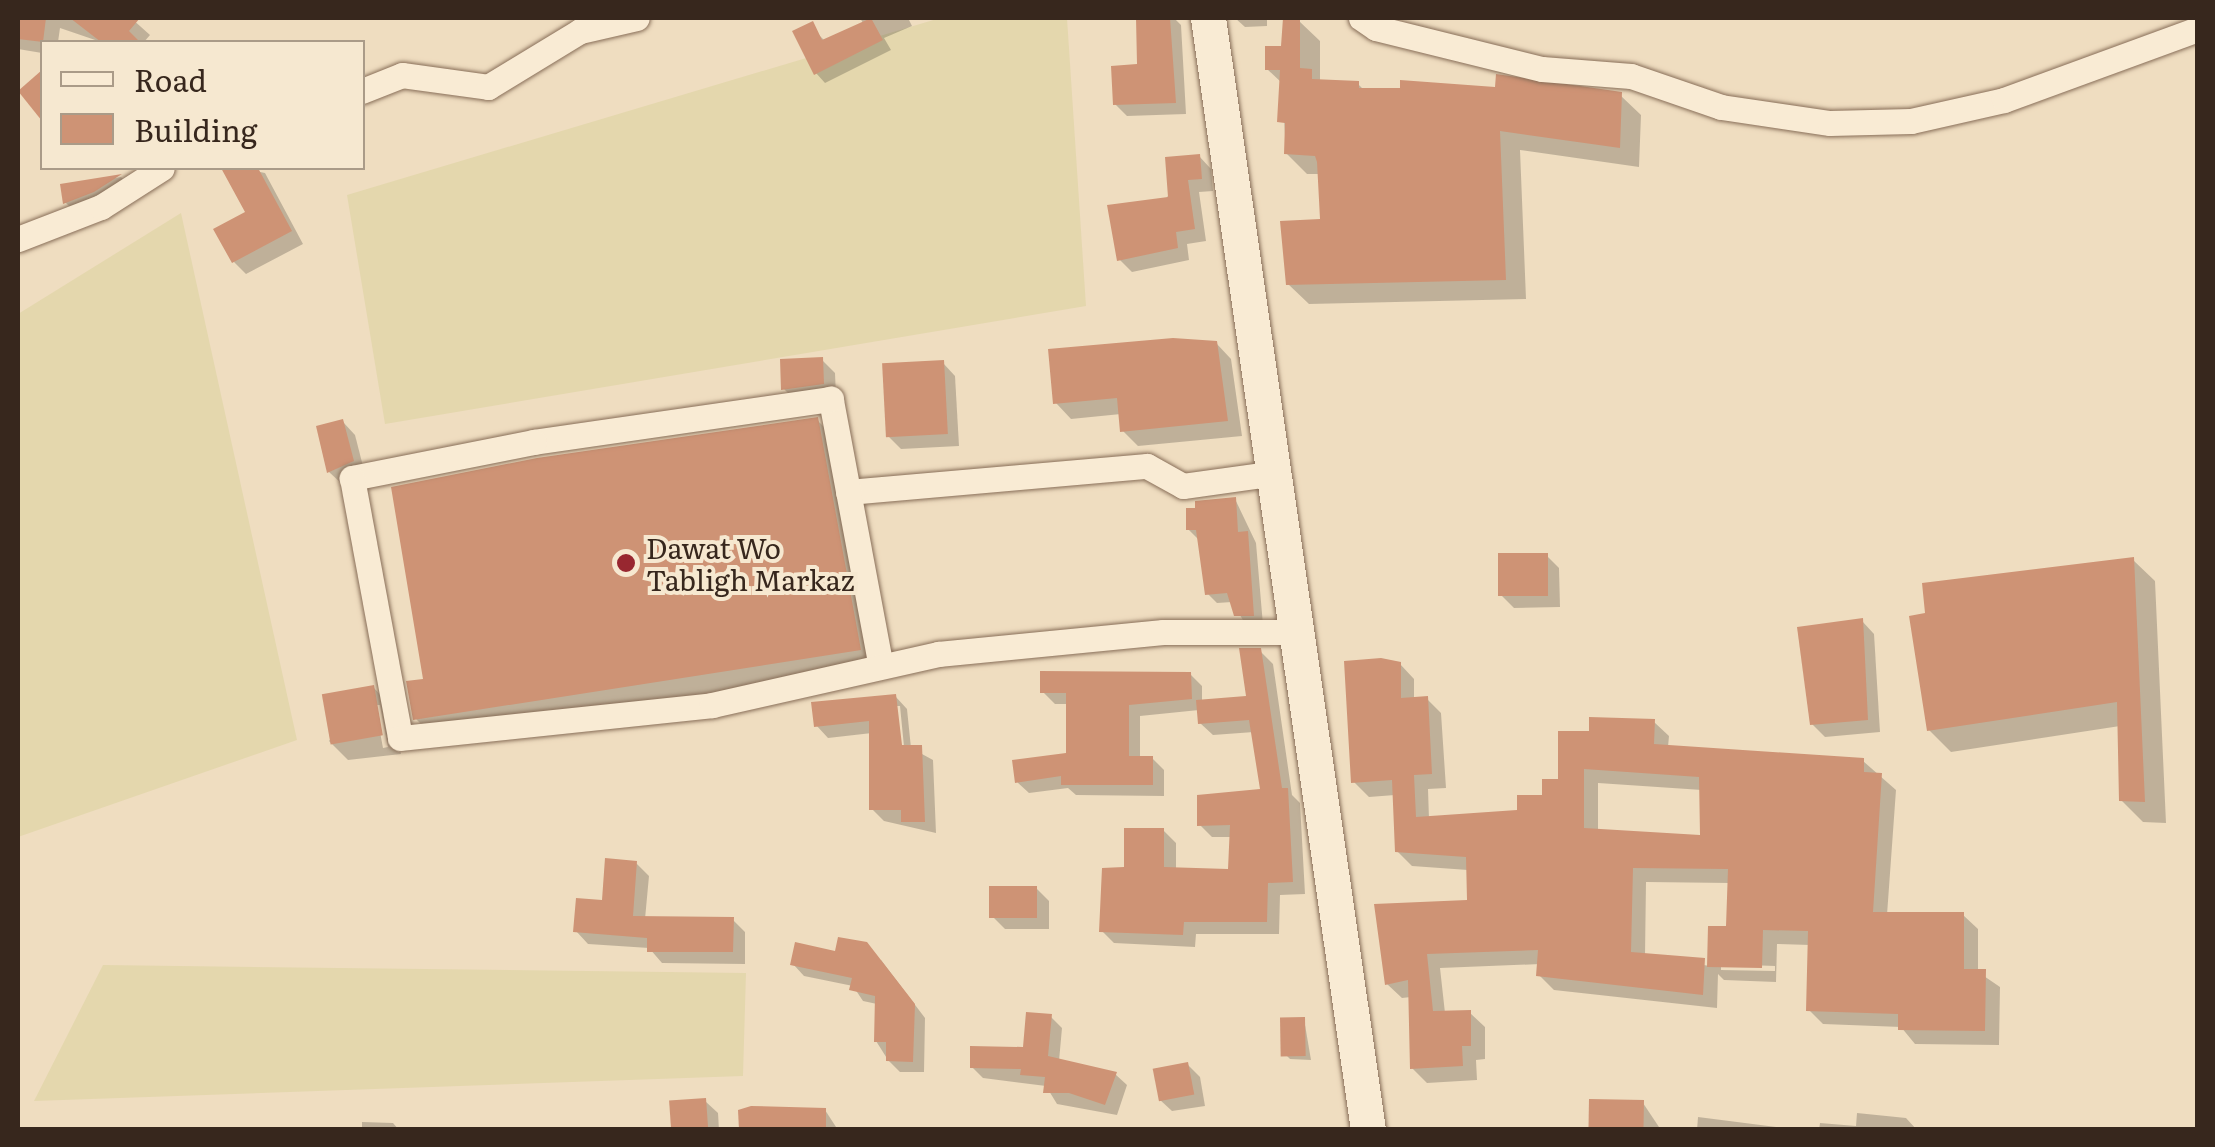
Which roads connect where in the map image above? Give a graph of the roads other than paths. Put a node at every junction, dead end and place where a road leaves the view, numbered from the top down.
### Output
1 (636, 18) edge
2 (1208, 18) edge
3 (1362, 18) edge
4 (2198, 28) edge
5 (365, 90) edge
6 (159, 170) edge
7 (18, 239) edge
8 (1275, 473) junction
9 (848, 492) junction
10 (1298, 632) junction
11 (880, 662) junction
12 (1368, 1130) edge

1 - 5 street
2 - 8 main road
3 - 4 street
6 - 7 street
8 - 9 street
8 - 10 main road
9 - 11 street
9 - 11 street
10 - 11 street
10 - 12 main road

